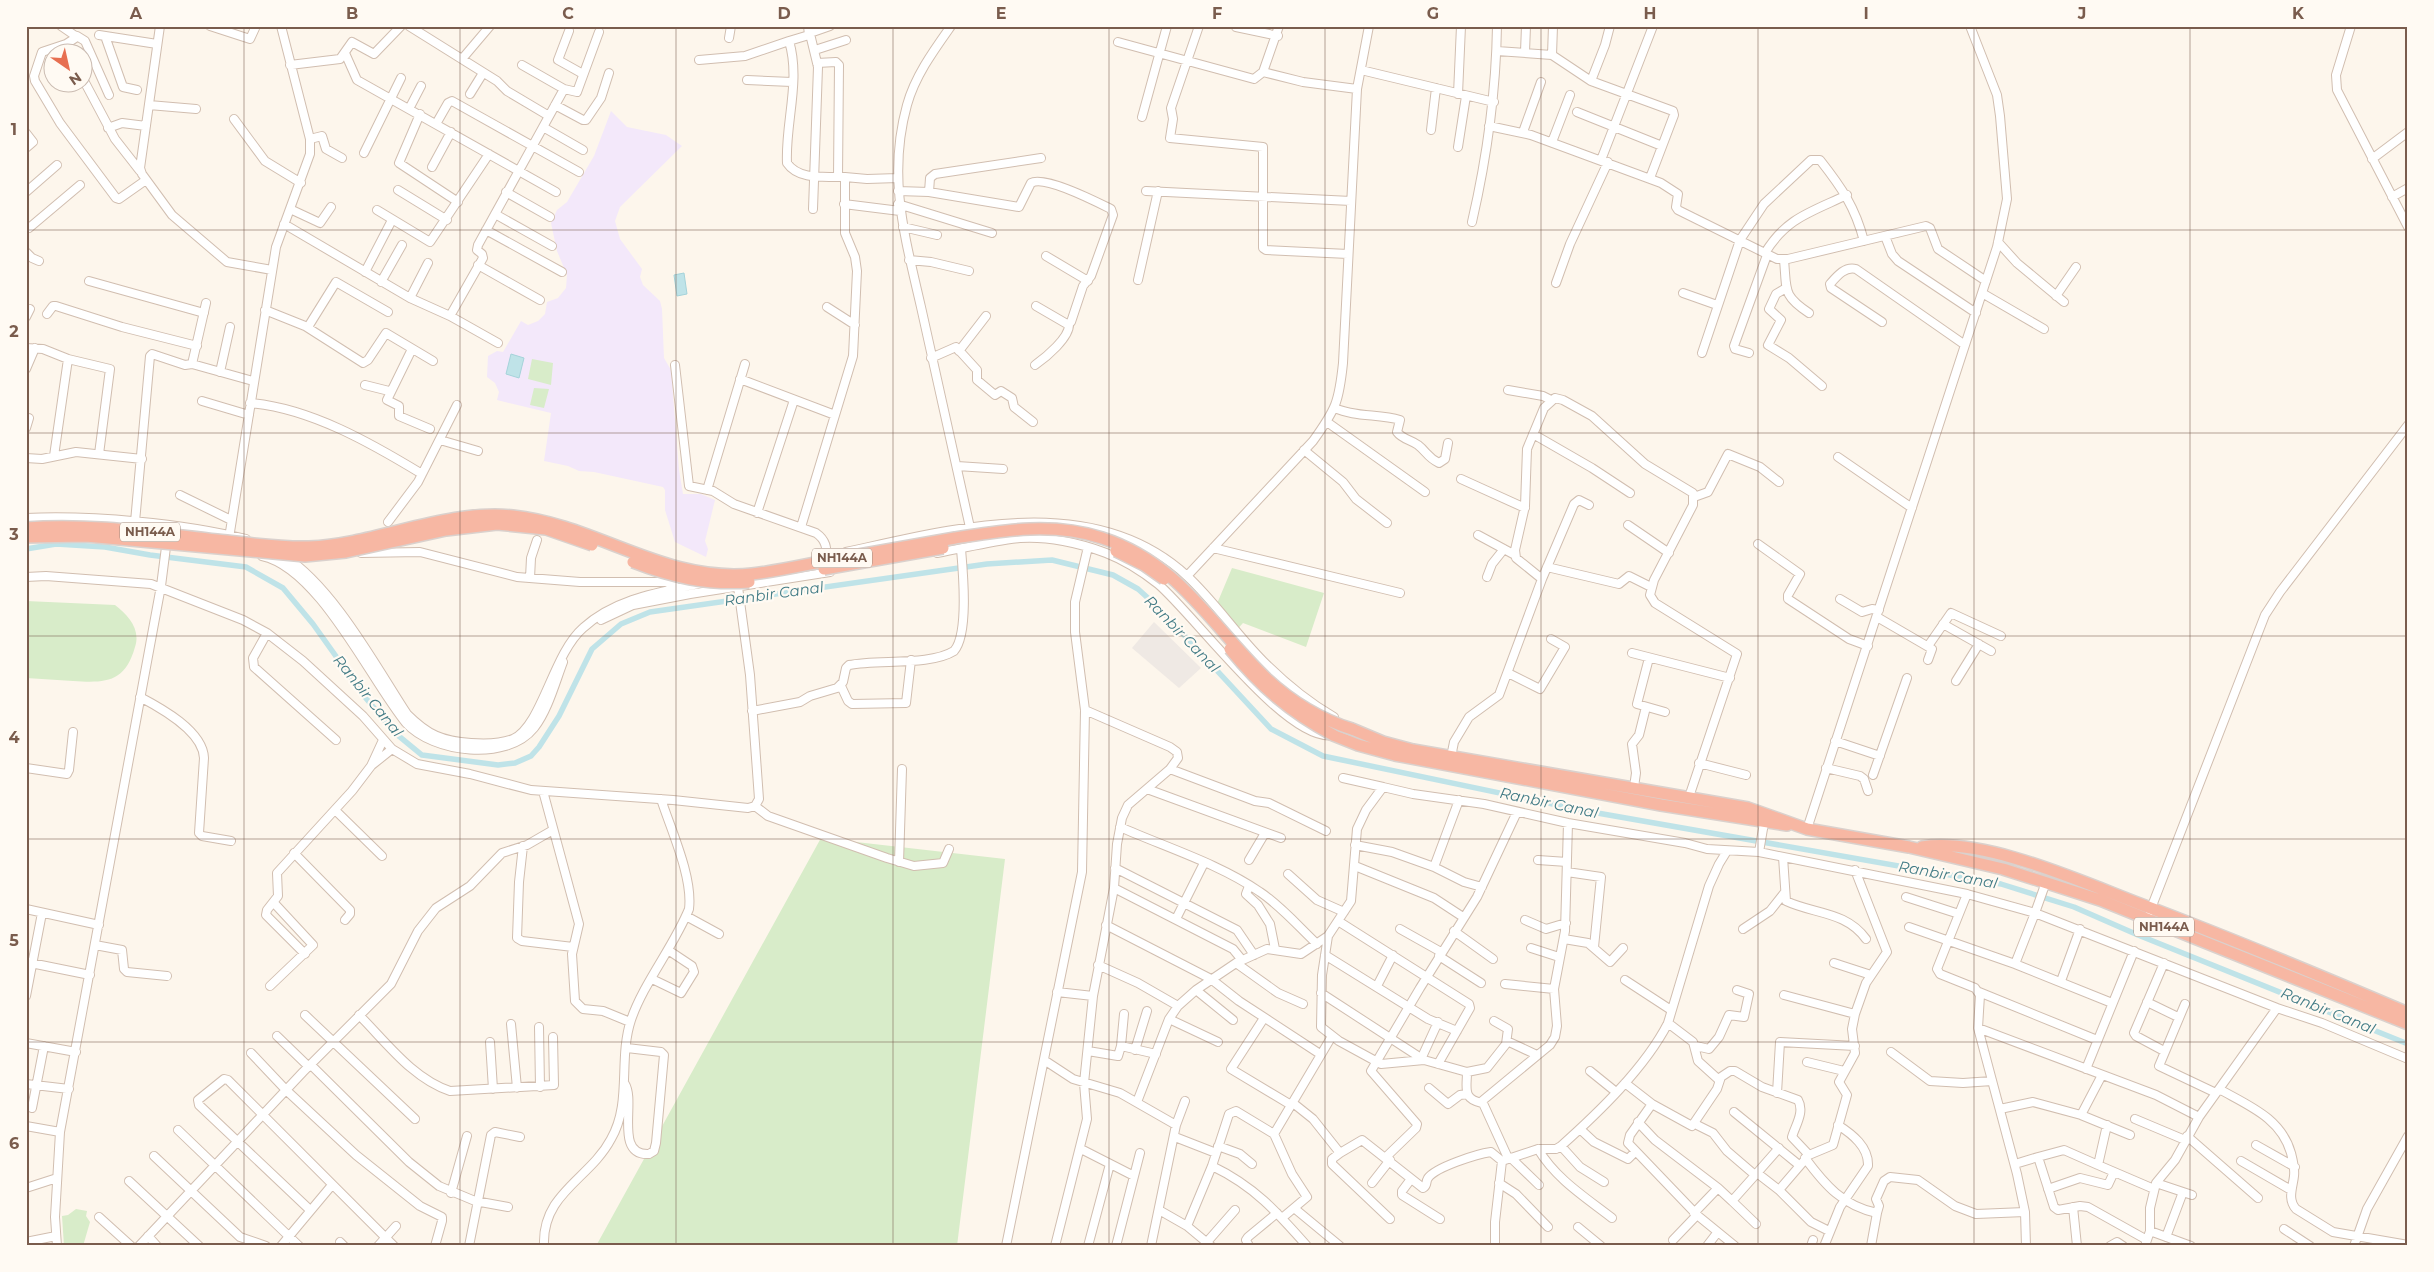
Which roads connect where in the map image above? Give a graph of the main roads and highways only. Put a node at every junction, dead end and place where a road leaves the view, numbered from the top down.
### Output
1 (26, 528) edge
2 (26, 537) edge
3 (1802, 827) junction
4 (1912, 848) junction
5 (2407, 1010) edge
6 (2408, 1024) edge

1 - 3 highway, NH144A, bridge
2 - 3 highway, NH144A, bridge
3 - 4 highway, NH144A
4 - 5 highway
4 - 6 highway, NH144A

